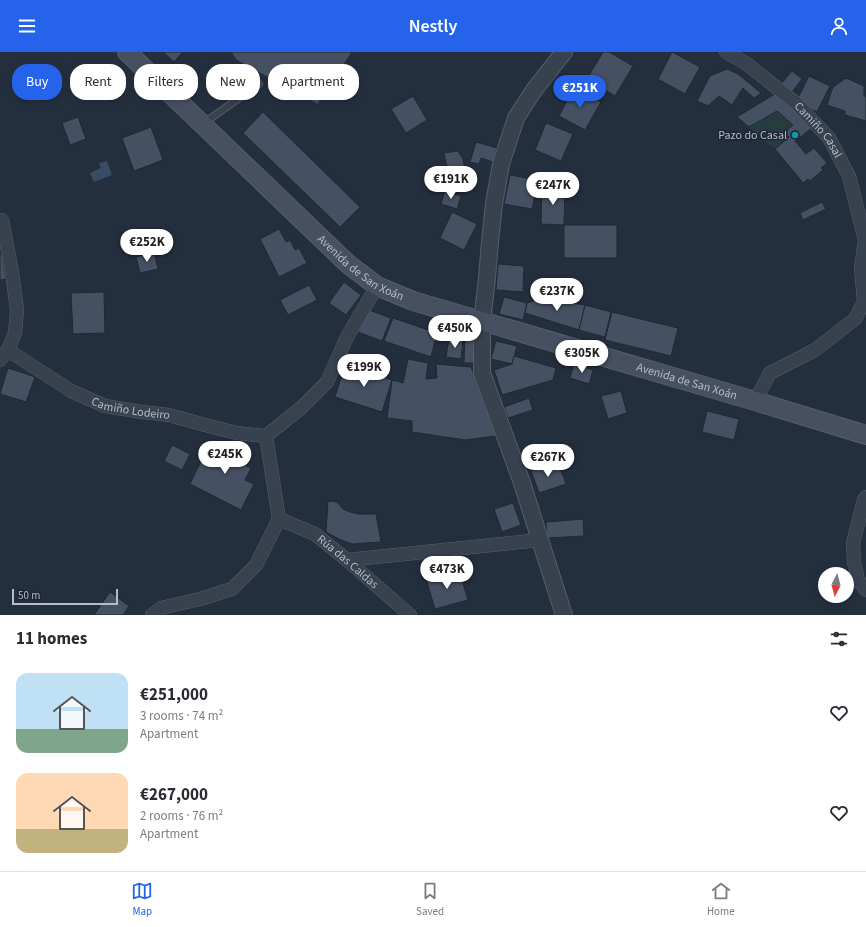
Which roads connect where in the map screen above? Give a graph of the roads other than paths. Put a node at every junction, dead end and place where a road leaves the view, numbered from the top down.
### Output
1 (127, 52) edge
2 (564, 52) edge
3 (726, 52) edge
4 (237, 100) edge
5 (203, 124) junction
6 (2, 220) dead end
7 (866, 241) edge
8 (378, 286) junction
9 (482, 322) junction
10 (4, 355) edge
11 (755, 401) junction
12 (866, 435) edge
13 (266, 436) junction
14 (866, 497) edge
15 (279, 519) junction
16 (540, 540) junction
17 (347, 560) junction
18 (866, 590) edge
19 (152, 615) edge
20 (410, 615) edge
21 (564, 615) edge

1 - 5 main road, Avenida de San Xoán
2 - 9 street
3 - 7 street, Camiño Casal
4 - 5 lane
5 - 8 main road, Avenida de San Xoán
6 - 10 street
7 - 11 street
8 - 9 main road, Avenida de San Xoán
8 - 13 street
9 - 11 main road, Avenida de San Xoán
9 - 16 street
10 - 13 street, Camiño Lodeiro
11 - 12 main road, Avenida de San Xoán
13 - 15 street
14 - 18 street
15 - 17 street, Rúa das Caldas
15 - 19 street
16 - 17 street
16 - 21 street
17 - 20 street, Rúa das Caldas

